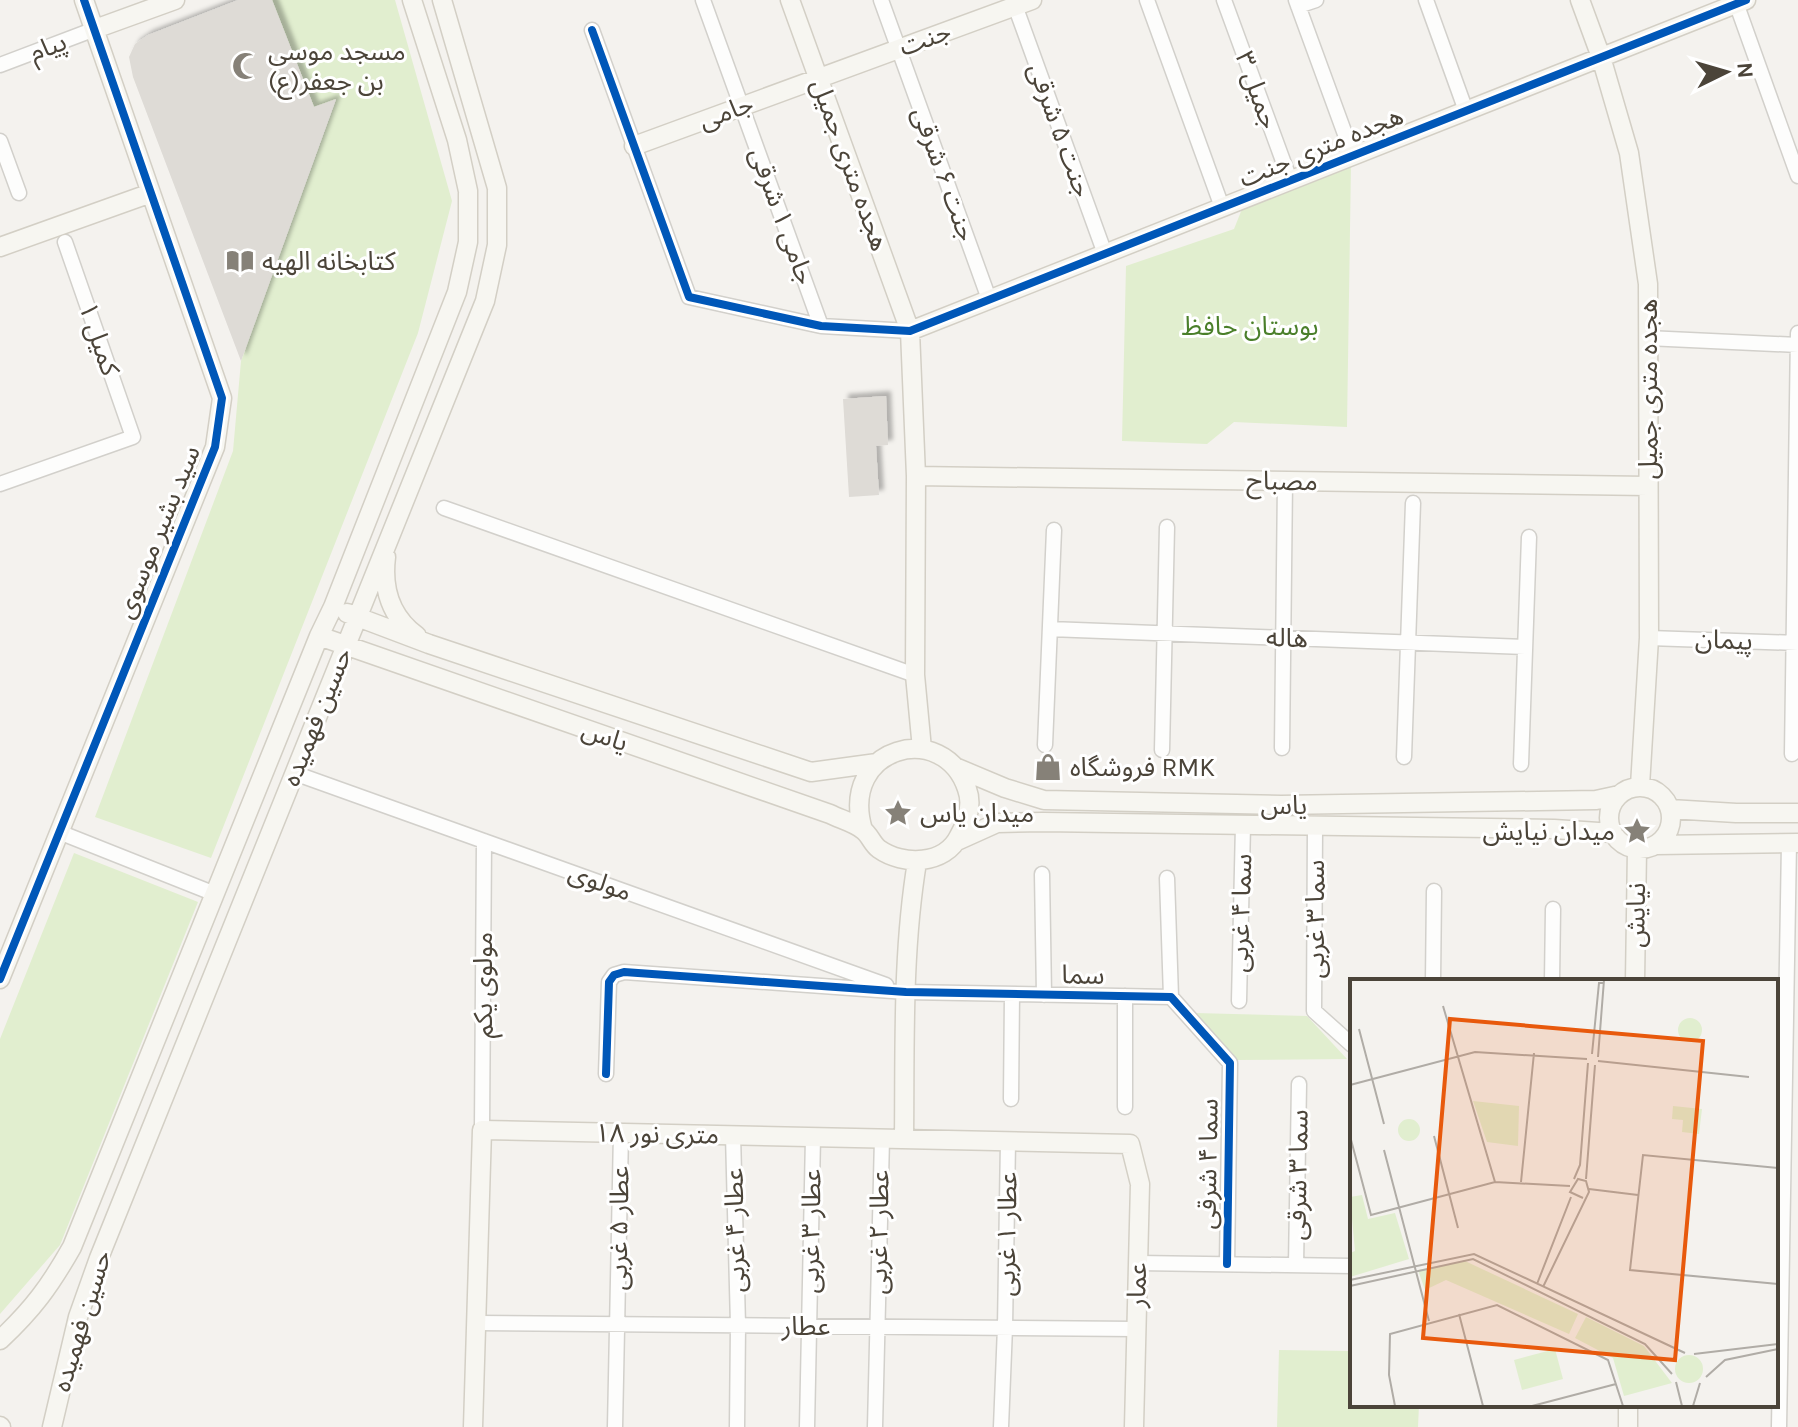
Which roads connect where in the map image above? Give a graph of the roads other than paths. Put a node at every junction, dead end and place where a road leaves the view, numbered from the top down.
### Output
1 (84, 0) edge
2 (175, 0) edge
3 (412, 0) edge
4 (442, 0) edge
5 (703, 0) edge
6 (790, 0) edge
7 (881, 0) edge
8 (1147, 0) edge
9 (1224, 0) edge
10 (1316, 0) edge
11 (1426, 0) edge
12 (1580, 0) edge
13 (1739, 1) edge
14 (1020, 2) edge
15 (1297, 3) edge
16 (95, 29) junction
17 (592, 30) dead end
18 (898, 49) junction
19 (1601, 57) junction
20 (0, 65) edge
21 (818, 78) junction
22 (742, 106) junction
23 (1466, 111) junction
24 (0, 141) edge
25 (634, 146) junction
26 (1353, 156) junction
27 (1798, 176) edge
28 (1290, 180) junction
29 (19, 193) dead end
30 (151, 193) junction
31 (1222, 207) junction
32 (65, 242) dead end
33 (0, 247) edge
34 (1105, 254) junction
35 (989, 299) junction
36 (821, 326) junction
37 (910, 331) junction
38 (1798, 333) edge
39 (1647, 338) junction
40 (1798, 345) edge
41 (916, 476) junction
42 (1285, 481) junction
43 (0, 484) edge
44 (1648, 486) junction
45 (1413, 503) dead end
46 (444, 508) dead end
47 (1167, 527) dead end
48 (1054, 530) dead end
49 (1529, 537) dead end
50 (388, 541) junction
51 (333, 607) junction
52 (357, 617) junction
53 (1050, 629) junction
54 (1165, 633) junction
55 (319, 636) junction
56 (1284, 638) junction
57 (1649, 638) junction
58 (1409, 643) junction
59 (1795, 643) edge
60 (429, 644) junction
61 (346, 647) junction
62 (1525, 647) junction
63 (392, 663) junction
64 (915, 675) junction
65 (325, 696) junction
66 (1045, 745) dead end
67 (1282, 748) dead end
68 (922, 749) junction
69 (1162, 750) dead end
70 (1792, 754) dead end
71 (1404, 757) dead end
72 (877, 763) junction
73 (1521, 764) dead end
74 (955, 767) junction
75 (294, 773) junction
76 (1640, 786) junction
77 (1619, 795) junction
78 (1670, 809) junction
79 (1798, 813) edge
80 (1243, 825) junction
81 (1315, 827) junction
82 (863, 830) junction
83 (59, 832) junction
84 (1613, 833) junction
85 (484, 841) junction
86 (957, 841) junction
87 (1793, 843) edge
88 (1656, 845) junction
89 (1637, 849) junction
90 (917, 862) junction
91 (1042, 874) dead end
92 (1167, 878) dead end
93 (1434, 891) dead end
94 (215, 894) junction
95 (1553, 909) dead end
96 (0, 979) edge
97 (1433, 979) edge
98 (1552, 979) edge
99 (1635, 979) edge
100 (906, 992) junction
101 (1012, 994) junction
102 (1044, 995) junction
103 (1125, 996) junction
104 (1171, 997) junction
105 (1239, 1001) dead end
106 (1350, 1043) edge
107 (606, 1074) dead end
108 (1786, 1076) edge
109 (1299, 1084) dead end
110 (1011, 1099) dead end
111 (1125, 1107) dead end
112 (482, 1130) junction
113 (621, 1133) junction
114 (733, 1135) junction
115 (813, 1137) junction
116 (882, 1138) junction
117 (904, 1139) junction
118 (1008, 1141) junction
119 (1130, 1144) joint
120 (1138, 1263) junction
121 (1227, 1264) junction
122 (1296, 1265) junction
123 (1350, 1266) edge
124 (476, 1323) junction
125 (617, 1324) junction
126 (738, 1325) junction
127 (809, 1326) junction
128 (877, 1326) junction
129 (1005, 1327) junction
130 (1136, 1329) junction
131 (0, 1340) edge
132 (52, 1427) edge
133 (473, 1427) edge
134 (615, 1427) edge
135 (737, 1427) edge
136 (807, 1427) edge
137 (875, 1427) edge
138 (1001, 1427) edge
139 (1134, 1427) edge
140 (1779, 1427) edge

1 - 16 street, سید بشیر موسوی
2 - 16 street
3 - 51 street, حسین فهمیده
4 - 50 street, حسین فهمیده
5 - 22 street, جامی ۱ شرقی
6 - 21 street, هجده متری جمیل
7 - 18 street, جنت ۶ شرقی
8 - 31 street
9 - 28 street, جمیل ۳
10 - 15 street
11 - 23 street
12 - 19 street, هجده متری جمیل
13 - 19 street, هجده متری جنت
13 - 27 street
14 - 18 street, جنت
14 - 34 street, جنت ۵ شرقی
15 - 26 street
16 - 20 street, پیام
16 - 30 street, سید بشیر موسوی
17 - 25 street
18 - 21 street, جنت
18 - 35 street, جنت ۶ شرقی
19 - 23 street, هجده متری جنت
19 - 39 street, هجده متری جمیل
21 - 22 street, جامی
21 - 37 street, هجده متری جمیل
22 - 25 street, جامی
22 - 36 street, جامی ۱ شرقی
23 - 26 street, هجده متری جنت
24 - 29 street
25 - 36 street
26 - 28 street, هجده متری جنت
28 - 31 street, هجده متری جنت
30 - 33 street
30 - 83 street, سید بشیر موسوی
31 - 34 street, هجده متری جنت
32 - 43 street, کمیل ۱
34 - 35 street, هجده متری جنت
35 - 37 street, هجده متری جنت
36 - 37 street
37 - 41 street
38 - 40 street
39 - 40 street
39 - 44 street, هجده متری جمیل
40 - 59 street
41 - 42 street, مصباح
41 - 64 street
42 - 44 street, مصباح
42 - 56 street
44 - 57 street, هجده متری جمیل
45 - 58 street
46 - 64 street
47 - 54 street
48 - 53 street
49 - 62 street
50 - 52 street, حسین فهمیده
50 - 60 street
51 - 52 street, یاس
51 - 55 street, حسین فهمیده
52 - 60 street, یاس
52 - 61 street, حسین فهمیده
53 - 54 street, هاله
53 - 66 street
54 - 56 street, هاله
54 - 69 street
55 - 61 street, یاس
55 - 94 street, حسین فهمیده
56 - 58 street, هاله
56 - 67 street
57 - 59 street, پیمان
57 - 76 street, هجده متری جمیل
58 - 62 street, هاله
58 - 71 street
59 - 70 street
60 - 72 street, یاس
61 - 63 street, یاس
61 - 65 street, حسین فهمیده
62 - 73 street
63 - 65 street
63 - 82 street, یاس
64 - 68 street
65 - 75 street, حسین فهمیده
68 - 72 street
68 - 74 street
72 - 82 street
74 - 77 street, یاس
74 - 86 street
75 - 85 street, مولوی
75 - 132 street, حسین فهمیده
76 - 77 street
76 - 78 street
77 - 84 street
78 - 79 street
78 - 88 street
80 - 81 street, یاس
80 - 86 street, یاس
80 - 105 street, سما ۴ غربی
81 - 84 street, یاس
81 - 106 street, سما ۳ غربی
82 - 90 street
83 - 94 street
83 - 96 street, سید بشیر موسوی
84 - 89 street
85 - 100 street, مولوی
85 - 112 street, مولوی یکم
86 - 90 street
87 - 88 street
87 - 108 street
88 - 89 street
89 - 99 street, نیایش
90 - 100 street
91 - 102 street
92 - 104 street
93 - 97 street
94 - 131 street, حسین فهمیده
95 - 98 street
100 - 101 street, سما
100 - 107 street, سما
100 - 117 street
101 - 102 street, سما
101 - 110 street
102 - 103 street, سما
103 - 104 street, سما
103 - 111 street
104 - 121 street, سما ۴ شرقی
108 - 140 street
109 - 122 street, سما ۳ شرقی
112 - 113 street, ۱۸ متری نور
112 - 124 street
113 - 114 street, ۱۸ متری نور
113 - 125 street, عطار ۵ غربی
114 - 115 street, ۱۸ متری نور
114 - 126 street, عطار ۴ غربی
115 - 116 street, ۱۸ متری نور
115 - 127 street, عطار ۳ غربی
116 - 117 street, ۱۸ متری نور
116 - 128 street, عطار ۲ غربی
117 - 118 street, ۱۸ متری نور
118 - 119 street, ۱۸ متری نور
118 - 129 street, عطار ۱ غربی
119 - 120 street, عمار
120 - 121 street
120 - 130 street, عمار
121 - 122 street
122 - 123 street
124 - 125 street, عطار
124 - 133 street
125 - 126 street, عطار
125 - 134 street, عطار ۵ غربی
126 - 127 street, عطار
126 - 135 street, عطار ۴ غربی
127 - 128 street, عطار
127 - 136 street, عطار ۳ غربی
128 - 129 street, عطار
128 - 137 street, عطار ۲ غربی
129 - 130 street, عطار
129 - 138 street, عطار ۱ غربی
130 - 139 street, عمار

